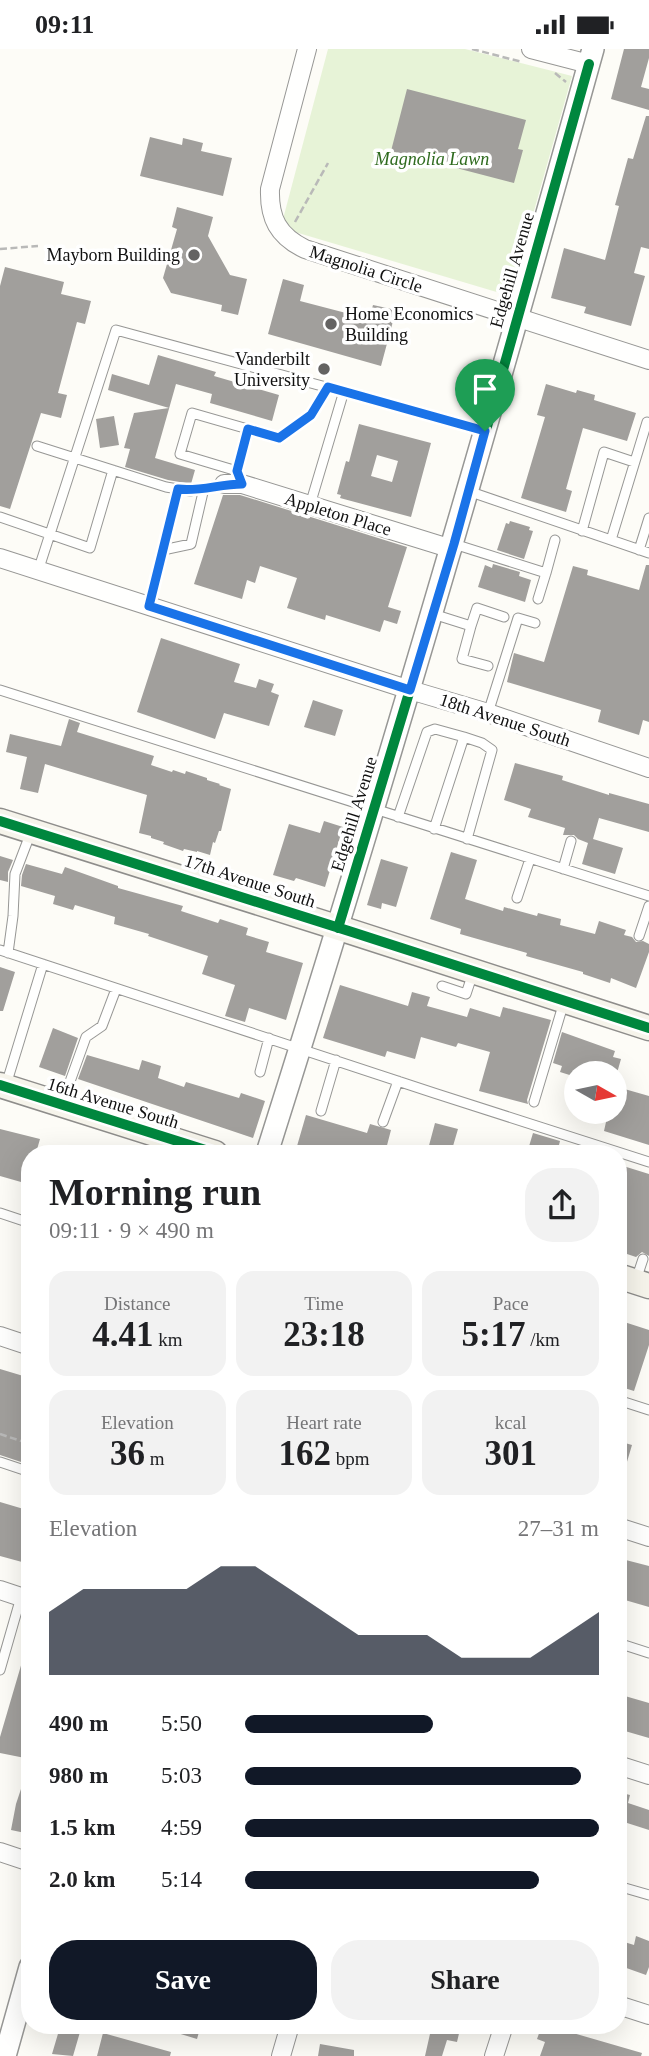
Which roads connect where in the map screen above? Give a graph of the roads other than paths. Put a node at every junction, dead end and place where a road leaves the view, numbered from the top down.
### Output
1 (307, 49) edge
2 (531, 49) edge
3 (591, 57) edge
4 (517, 318) junction
5 (649, 360) edge
6 (328, 387) junction
7 (344, 391) junction
8 (649, 423) edge
9 (248, 429) junction
10 (485, 431) junction
11 (37, 446) dead end
12 (75, 458) junction
13 (634, 462) junction
14 (113, 470) junction
15 (234, 479) junction
16 (205, 488) junction
17 (178, 489) junction
18 (468, 491) junction
19 (310, 505) junction
20 (0, 517) edge
21 (649, 517) edge
22 (582, 531) junction
23 (50, 535) junction
24 (555, 540) dead end
25 (611, 540) junction
26 (453, 547) junction
27 (163, 550) junction
28 (644, 551) edge
29 (0, 558) edge
30 (38, 571) junction
31 (545, 573) junction
32 (538, 599) dead end
33 (149, 606) junction
34 (433, 614) junction
35 (504, 617) dead end
36 (535, 623) dead end
37 (471, 626) junction
38 (488, 666) dead end
39 (0, 690) edge
40 (410, 690) junction
41 (488, 713) junction
42 (464, 737) junction
43 (649, 768) edge
44 (374, 809) junction
45 (398, 817) junction
46 (0, 821) edge
47 (434, 829) junction
48 (32, 830) junction
49 (467, 839) junction
50 (572, 841) dead end
51 (530, 859) junction
52 (563, 869) junction
53 (649, 896) edge
54 (517, 898) dead end
55 (649, 906) edge
56 (338, 928) junction
57 (639, 936) dead end
58 (4, 951) edge
59 (43, 964) junction
60 (473, 971) junction
61 (442, 986) dead end
62 (116, 989) junction
63 (565, 1001) junction
64 (649, 1028) edge
65 (269, 1038) junction
66 (300, 1048) junction
67 (336, 1061) junction
68 (260, 1072) dead end
69 (398, 1081) junction
70 (3, 1086) edge
71 (534, 1102) dead end
72 (61, 1105) junction
73 (321, 1111) dead end
74 (383, 1122) dead end
75 (189, 1145) edge
76 (270, 1145) edge
77 (596, 1145) edge
78 (627, 1155) edge
79 (649, 1162) edge
80 (0, 1213) edge
81 (21, 1220) edge
82 (0, 1336) edge
83 (21, 1343) edge
84 (627, 1403) edge
85 (649, 1410) edge
86 (0, 1462) edge
87 (21, 1469) edge
88 (627, 1530) edge
89 (649, 1537) edge
90 (0, 1590) edge
91 (21, 1597) edge
92 (21, 1610) edge
93 (627, 1646) edge
94 (649, 1653) edge
95 (0, 1671) edge
96 (627, 1768) edge
97 (649, 1775) edge
98 (0, 1852) edge
99 (21, 1859) edge
100 (627, 1889) edge
101 (649, 1895) edge
102 (21, 1988) edge
103 (627, 2008) edge
104 (649, 2015) edge
105 (6, 2024) edge
106 (287, 2034) edge
107 (500, 2034) edge
108 (5, 2056) edge
109 (281, 2056) edge
110 (494, 2056) edge

1 - 4 street, Magnolia Circle
2 - 3 street
3 - 4 street, Edgehill Avenue
4 - 5 street, Magnolia Circle
4 - 10 street, Edgehill Avenue
6 - 7 lane
6 - 9 lane
6 - 12 lane
7 - 10 lane
7 - 19 lane
8 - 13 lane
9 - 15 lane
9 - 15 lane
10 - 18 street, Edgehill Avenue
11 - 12 lane
12 - 14 lane
12 - 23 lane
13 - 22 lane
13 - 25 lane
14 - 17 lane
14 - 23 lane
15 - 16 lane
15 - 19 street, Appleton Place
16 - 17 lane
16 - 27 lane
17 - 27 lane
18 - 22 lane
18 - 26 street, Edgehill Avenue
19 - 26 street, Appleton Place
20 - 23 lane
21 - 28 lane
22 - 25 lane
23 - 30 lane
24 - 31 lane
25 - 28 lane
26 - 31 lane
26 - 34 street, Edgehill Avenue
27 - 33 lane
29 - 30 street, 18th Avenue South
30 - 33 street, 18th Avenue South
31 - 32 lane
33 - 40 street, 18th Avenue South
34 - 37 lane
34 - 40 street, Edgehill Avenue
35 - 37 lane
36 - 41 lane
37 - 38 lane
39 - 44 lane
40 - 41 street, 18th Avenue South
40 - 44 street, Edgehill Avenue
41 - 43 street, 18th Avenue South
42 - 45 lane
42 - 47 lane
42 - 49 lane
44 - 45 lane
44 - 56 street, Edgehill Avenue
45 - 47 lane
46 - 48 main road, 17th Avenue South
47 - 49 lane
48 - 56 main road, 17th Avenue South
48 - 58 lane
49 - 51 lane
50 - 52 lane
51 - 52 lane
51 - 54 lane
52 - 53 lane
55 - 57 lane
56 - 60 main road, 17th Avenue South
56 - 66 street, Edgehill Avenue
58 - 59 lane
59 - 62 lane
59 - 70 lane
60 - 61 lane
60 - 63 main road, 17th Avenue South
62 - 65 lane
62 - 72 lane
63 - 64 main road, 17th Avenue South
63 - 71 lane
65 - 66 lane
65 - 68 lane
66 - 67 lane
66 - 76 street, Edgehill Avenue
67 - 69 lane
67 - 73 lane
69 - 74 lane
69 - 77 lane
70 - 72 main road, 16th Avenue South
72 - 75 main road, 16th Avenue South
78 - 79 lane
80 - 81 lane
82 - 83 street
84 - 85 lane
86 - 87 lane
88 - 89 street
90 - 91 street
92 - 95 lane
93 - 94 lane
96 - 97 street
98 - 99 street
100 - 101 lane
102 - 105 street
103 - 104 street
105 - 108 street
106 - 109 street
107 - 110 street

